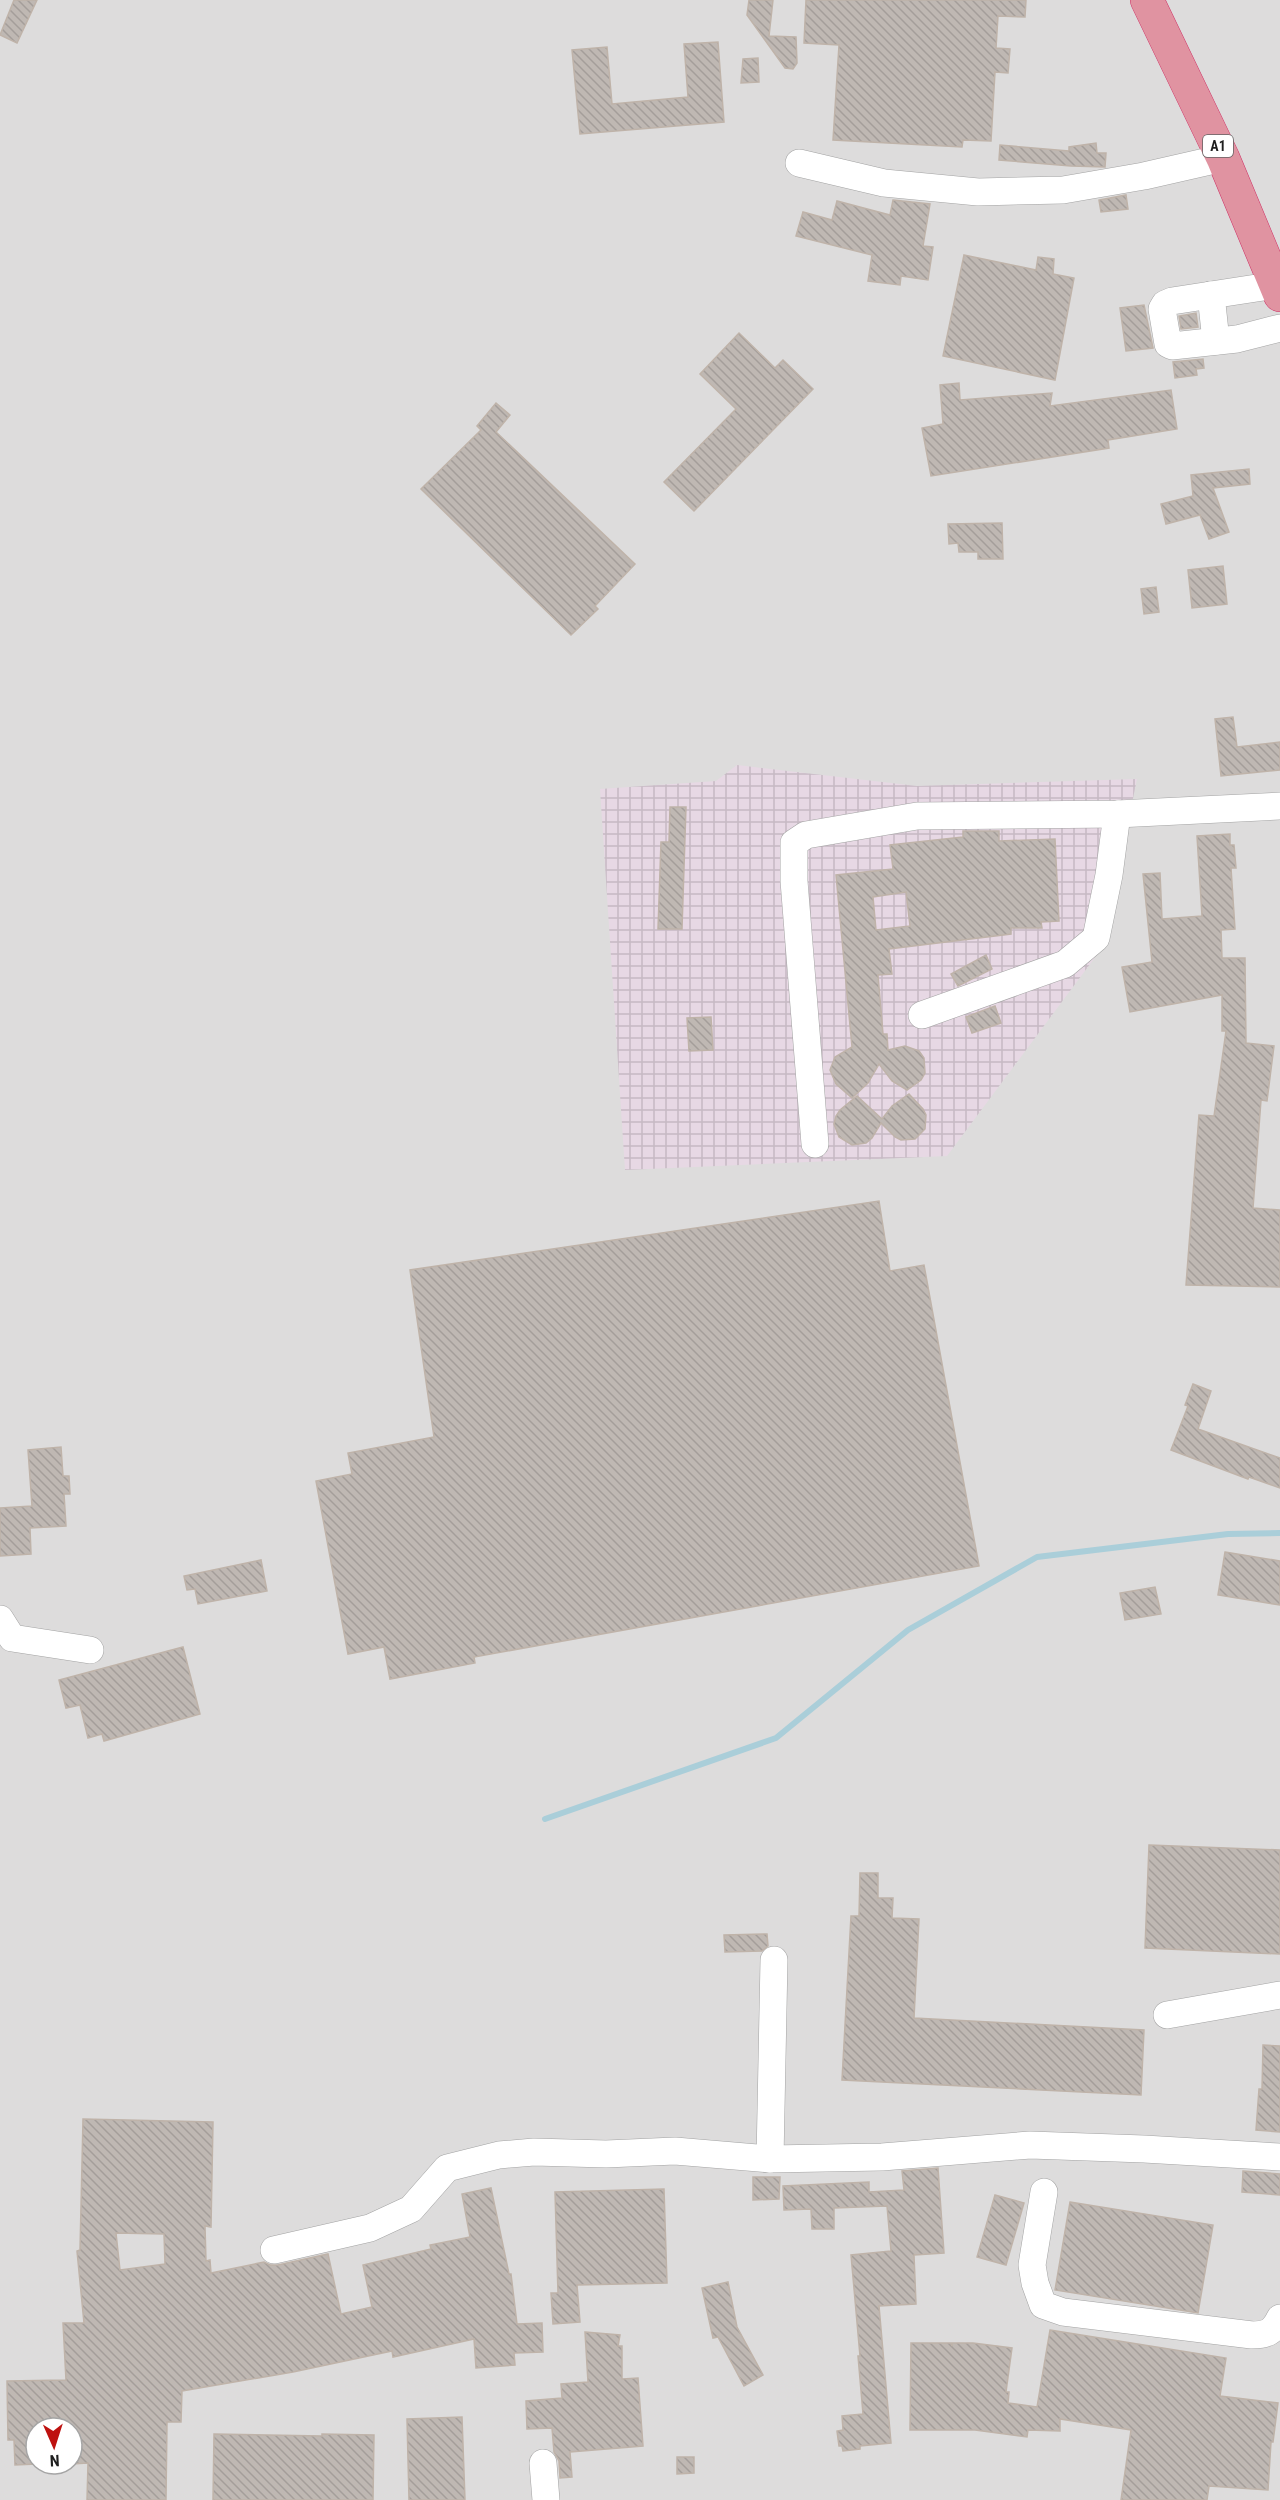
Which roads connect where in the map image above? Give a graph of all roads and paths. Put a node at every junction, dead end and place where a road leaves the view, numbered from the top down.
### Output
1 (1147, 0) edge
2 (1223, 158) junction
3 (799, 163) dead end
4 (1278, 290) edge
5 (1211, 295) junction
6 (1280, 328) edge
7 (1216, 341) junction
8 (1280, 806) edge
9 (1117, 814) junction
10 (922, 1015) dead end
11 (815, 1144) dead end
12 (0, 1619) edge
13 (90, 1650) dead end
14 (774, 1960) dead end
15 (1280, 1995) edge
16 (1167, 2015) dead end
17 (1280, 2157) edge
18 (770, 2159) junction
19 (1044, 2192) dead end
20 (274, 2250) dead end
21 (1280, 2318) edge
22 (543, 2463) dead end
23 (546, 2500) edge

1 - 2 highway, A1
2 - 3 street
2 - 4 highway, A1
4 - 5 street
5 - 7 street
5 - 7 street
6 - 7 street
8 - 9 street
9 - 10 street
9 - 11 street
12 - 13 street
14 - 18 street
15 - 16 street
17 - 18 street
18 - 20 street
19 - 21 street
22 - 23 street

